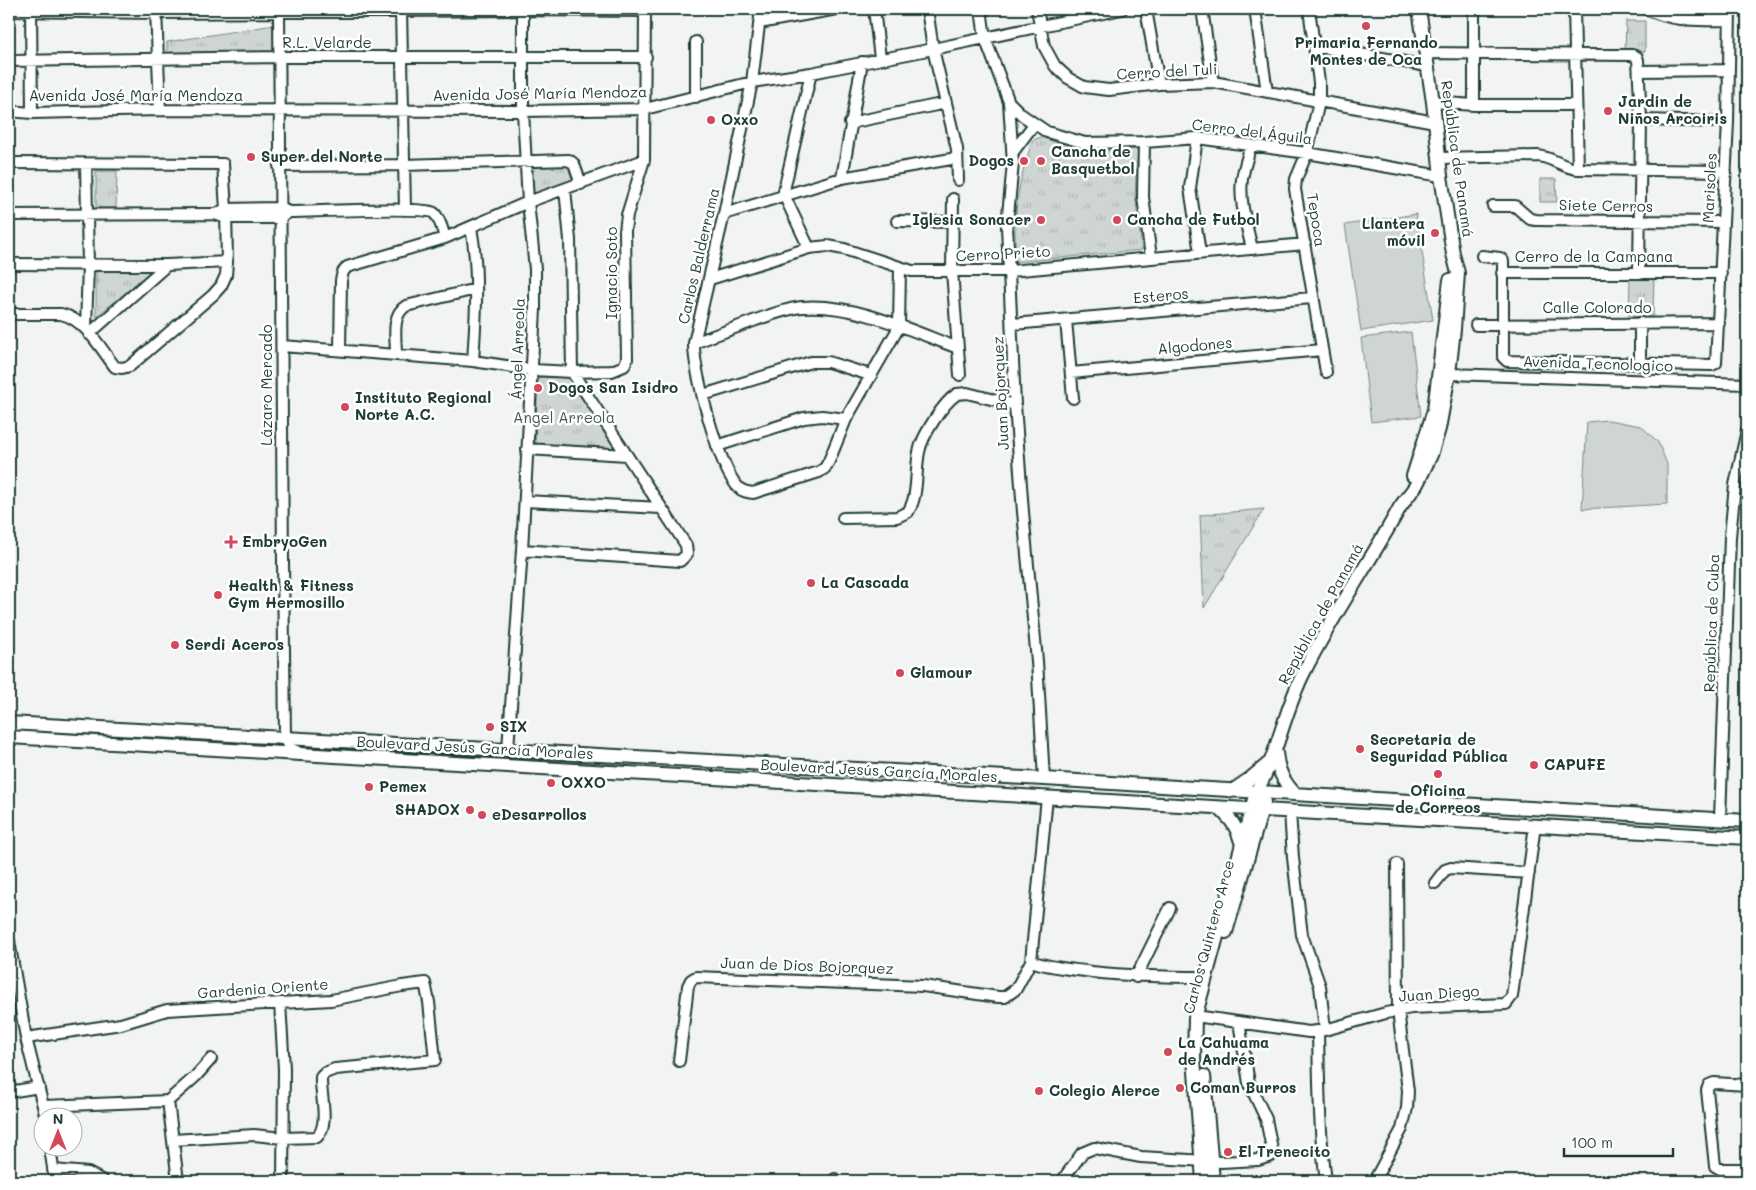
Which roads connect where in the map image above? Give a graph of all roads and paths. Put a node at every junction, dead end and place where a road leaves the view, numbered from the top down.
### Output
1 (523, 9) edge
2 (761, 9) edge
3 (837, 9) edge
4 (874, 9) edge
5 (927, 9) edge
6 (981, 9) edge
7 (1036, 9) edge
8 (1122, 9) edge
9 (1146, 9) edge
10 (1202, 9) edge
11 (1255, 9) edge
12 (1309, 9) edge
13 (1419, 9) edge
14 (1474, 9) edge
15 (1574, 9) edge
16 (1646, 9) edge
17 (1730, 9) edge
18 (9, 10) edge
19 (31, 10) edge
20 (279, 10) edge
21 (401, 10) edge
22 (645, 10) edge
23 (156, 11) edge
24 (1093, 12) edge
25 (1730, 20) junction
26 (759, 23) junction
27 (1039, 27) junction
28 (985, 38) junction
29 (696, 42) dead end
30 (1315, 46) junction
31 (933, 49) junction
32 (1474, 54) junction
33 (1574, 54) junction
34 (280, 57) junction
35 (646, 57) junction
36 (158, 58) junction
37 (401, 58) junction
38 (522, 58) junction
39 (880, 58) junction
40 (32, 59) junction
41 (1426, 59) junction
42 (9, 61) edge
43 (862, 62) junction
44 (1639, 65) junction
45 (1728, 70) junction
46 (811, 73) junction
47 (752, 82) junction
48 (1213, 82) junction
49 (1159, 84) junction
50 (1268, 92) junction
51 (696, 97) junction
52 (1009, 102) junction
53 (1319, 102) junction
54 (1433, 102) junction
55 (946, 103) junction
56 (1474, 105) junction
57 (1576, 105) junction
58 (645, 108) junction
59 (160, 110) junction
60 (9, 111) edge
61 (280, 111) junction
62 (403, 111) junction
63 (523, 111) junction
64 (32, 113) junction
65 (1641, 120) junction
66 (1436, 122) junction
67 (1728, 122) junction
68 (850, 123) junction
69 (1034, 124) junction
70 (1197, 138) junction
71 (1144, 142) junction
72 (1251, 145) junction
73 (1013, 152) junction
74 (1306, 153) junction
75 (957, 158) junction
76 (1439, 158) junction
77 (644, 160) junction
78 (526, 161) junction
79 (9, 163) edge
80 (86, 164) junction
81 (404, 165) junction
82 (279, 166) junction
83 (1578, 170) junction
84 (1640, 171) junction
85 (1725, 171) junction
86 (1441, 176) junction
87 (842, 178) junction
88 (958, 180) dead end
89 (581, 184) junction
90 (565, 189) junction
91 (784, 194) junction
92 (953, 199) dead end
93 (528, 202) junction
94 (1493, 206) dead end
95 (405, 210) junction
96 (283, 213) junction
97 (88, 214) junction
98 (226, 214) junction
99 (724, 214) junction
100 (9, 215) edge
101 (897, 221) dead end
102 (1640, 221) junction
103 (951, 222) junction
104 (1723, 222) junction
105 (471, 227) junction
106 (446, 238) junction
107 (1305, 244) junction
108 (809, 248) junction
109 (1252, 249) junction
110 (1200, 253) junction
111 (1453, 254) junction
112 (1482, 256) dead end
113 (1151, 257) junction
114 (227, 262) junction
115 (9, 264) edge
116 (167, 264) junction
117 (88, 265) junction
118 (900, 268) junction
119 (952, 271) junction
120 (1009, 271) junction
121 (1451, 271) junction
122 (1639, 272) junction
123 (1502, 273) junction
124 (1721, 273) junction
125 (710, 279) junction
126 (476, 290) junction
127 (1312, 298) junction
128 (9, 314) edge
129 (1066, 320) junction
130 (1640, 323) junction
131 (1719, 323) junction
132 (1013, 324) junction
133 (1503, 324) junction
134 (1476, 325) dead end
135 (899, 327) junction
136 (87, 332) junction
137 (694, 343) junction
138 (282, 346) junction
139 (958, 348) junction
140 (340, 350) junction
141 (1322, 350) junction
142 (396, 354) junction
143 (473, 361) junction
144 (1640, 365) junction
145 (533, 370) junction
146 (572, 372) junction
147 (1326, 372) dead end
148 (1071, 373) junction
149 (1449, 374) junction
150 (870, 375) junction
151 (960, 375) dead end
152 (1747, 384) edge
153 (703, 395) junction
154 (1073, 398) dead end
155 (1015, 405) junction
156 (846, 419) junction
157 (1747, 430) edge
158 (717, 446) junction
159 (527, 449) junction
160 (627, 455) junction
161 (1418, 461) junction
162 (525, 501) junction
163 (1403, 501) junction
164 (661, 508) junction
165 (843, 518) dead end
166 (522, 550) junction
167 (9, 723) edge
168 (285, 736) junction
169 (9, 738) edge
170 (508, 749) junction
171 (1275, 749) junction
172 (567, 753) junction
173 (301, 754) junction
174 (1270, 763) junction
175 (565, 770) junction
176 (1044, 779) junction
177 (1232, 791) junction
178 (1261, 792) junction
179 (1295, 794) junction
180 (1047, 797) junction
181 (1219, 808) junction
182 (1256, 809) junction
183 (1290, 811) junction
184 (1720, 819) junction
185 (1747, 821) edge
186 (1535, 825) junction
187 (1747, 838) edge
188 (1242, 842) junction
189 (1397, 864) dead end
190 (1529, 873) junction
191 (1435, 883) dead end
192 (1229, 904) junction
193 (1170, 908) dead end
194 (9, 941) edge
195 (1031, 961) junction
196 (1136, 977) junction
197 (1205, 977) junction
198 (280, 1003) junction
199 (1398, 1010) junction
200 (1199, 1016) junction
201 (1239, 1022) junction
202 (1322, 1031) junction
203 (26, 1038) junction
204 (211, 1059) dead end
205 (679, 1061) dead end
206 (1747, 1085) edge
207 (39, 1087) junction
208 (9, 1092) edge
209 (168, 1101) junction
210 (44, 1106) joint
211 (283, 1138) junction
212 (173, 1140) junction
213 (51, 1158) edge
214 (1207, 1161) junction
215 (1747, 1169) edge
216 (53, 1170) junction
217 (55, 1181) edge
218 (103, 1181) edge
219 (178, 1181) edge
220 (283, 1181) edge
221 (1062, 1181) edge
222 (1203, 1181) edge
223 (1213, 1181) edge
224 (1326, 1181) edge
225 (1374, 1181) edge

1 - 21 street
1 - 22 street
1 - 38 street, Ángel Arreola
2 - 26 street, Carlos Balderrama
3 - 26 street
4 - 39 street
5 - 31 street
6 - 28 street, Juan Bojorquez
7 - 27 street, Cerro del Tuli
8 - 24 street, Avenida José María Mendoza
9 - 49 street
10 - 48 street
11 - 50 street
12 - 30 street, Tepoca
13 - 41 main road, República de Panamá
14 - 32 street
15 - 33 street
16 - 25 street
17 - 25 street, Marisoles
18 - 19 street
19 - 23 street
19 - 40 street
20 - 21 street
20 - 23 street
20 - 34 street, Lázaro Mercado
21 - 37 street
22 - 35 street, Ignacio Soto
23 - 36 street
24 - 27 street, Avenida José María Mendoza
25 - 45 street, Marisoles
26 - 47 street, Carlos Balderrama
27 - 28 street, Avenida José María Mendoza
27 - 49 street, Cerro del Tuli
28 - 31 street, Avenida José María Mendoza
28 - 52 street, Juan Bojorquez
29 - 51 street
30 - 41 street
30 - 53 street, Tepoca
31 - 39 street, Avenida José María Mendoza
31 - 55 street
32 - 33 street
32 - 41 street
32 - 56 street
33 - 44 street
33 - 57 street
34 - 36 street, R.L. Velarde
34 - 37 street, R.L. Velarde
34 - 61 street, Lázaro Mercado
35 - 38 street, R.L. Velarde
35 - 58 street, Ignacio Soto
36 - 40 street, R.L. Velarde
36 - 59 street
37 - 38 street, R.L. Velarde
37 - 62 street
38 - 63 street, Ángel Arreola
39 - 43 street, Avenida José María Mendoza
40 - 42 street, R.L. Velarde
40 - 64 street
41 - 54 main road, República de Panamá
43 - 46 street, Avenida José María Mendoza
43 - 68 street
44 - 45 street
44 - 65 street
45 - 67 street, Marisoles
46 - 47 street, Avenida José María Mendoza
46 - 91 street
47 - 51 street, Avenida José María Mendoza
47 - 99 street, Carlos Balderrama
48 - 49 street, Cerro del Tuli
48 - 50 street, Cerro del Tuli
50 - 53 street, Cerro del Tuli
51 - 58 street, Avenida José María Mendoza
52 - 69 street, Cerro del Águila
52 - 73 street, Juan Bojorquez
53 - 66 street, Cerro del Tuli
53 - 74 street, Tepoca
54 - 56 street
54 - 66 main road, República de Panamá
55 - 68 street
55 - 75 street
56 - 57 street
57 - 83 street
58 - 63 street, Avenida José María Mendoza
58 - 77 street, Ignacio Soto
59 - 61 street, Avenida José María Mendoza
59 - 64 street, Avenida José María Mendoza
60 - 64 street, Avenida José María Mendoza
61 - 62 street, Avenida José María Mendoza
61 - 82 street, Lázaro Mercado
62 - 63 street, Avenida José María Mendoza
62 - 81 street
63 - 78 street, Ángel Arreola
65 - 67 street
65 - 84 street
66 - 76 main road, República de Panamá
67 - 85 street, Marisoles
68 - 87 street
69 - 71 street, Cerro del Águila
69 - 73 street
70 - 71 street, Cerro del Águila
70 - 72 street, Cerro del Águila
70 - 110 street
71 - 113 street
72 - 74 street, Cerro del Águila
72 - 109 street
73 - 120 street, Juan Bojorquez
74 - 86 street, Cerro del Águila
74 - 107 street, Tepoca
75 - 87 street
75 - 88 street
76 - 83 street
76 - 86 main road, República de Panamá
77 - 89 street
77 - 146 street, Ignacio Soto
78 - 81 street
78 - 89 street
78 - 93 street, Ángel Arreola
79 - 80 street
80 - 97 street
80 - 98 street
81 - 82 street
81 - 95 street
82 - 96 street, Lázaro Mercado
83 - 84 street
84 - 85 street
84 - 102 street
85 - 104 street, Marisoles
86 - 111 main road, República de Panamá
87 - 91 street
89 - 90 street
90 - 93 street
90 - 146 street
91 - 99 street
91 - 108 street
92 - 103 street
93 - 105 street
93 - 145 street, Ángel Arreola
94 - 102 street, Siete Cerros
95 - 96 street
95 - 106 street
96 - 98 street
96 - 138 street, Lázaro Mercado
97 - 98 street
97 - 100 street
97 - 117 street
98 - 114 street
99 - 125 street, Carlos Balderrama
101 - 103 street
102 - 104 street, Siete Cerros
102 - 122 street
103 - 119 street
104 - 124 street, Marisoles
105 - 106 street
105 - 126 street
106 - 140 street
107 - 109 street, Cerro Prieto
107 - 127 street, Tepoca
108 - 118 street, Cerro Prieto
108 - 125 street, Cerro Prieto
109 - 110 street, Cerro Prieto
110 - 113 street, Cerro Prieto
111 - 121 main road, República de Panamá
111 - 149 main road, República de Panamá
112 - 123 street, Cerro de la Campana
113 - 120 street, Cerro Prieto
114 - 116 street
114 - 136 street
115 - 117 street
116 - 117 street
116 - 136 street
117 - 136 street
118 - 119 street, Cerro Prieto
118 - 135 street
119 - 120 street, Cerro Prieto
119 - 139 street
120 - 132 street, Juan Bojorquez
121 - 149 main road
121 - 161 main road, República de Panamá
122 - 123 street, Cerro de la Campana
122 - 124 street, Cerro de la Campana
123 - 133 street
124 - 131 street, Marisoles
125 - 137 street, Carlos Balderrama
126 - 142 street
126 - 143 street
127 - 129 street, Esteros
127 - 141 street, Tepoca
128 - 136 street
129 - 132 street, Esteros
129 - 148 street
130 - 131 street, Calle Colorado
130 - 133 street, Calle Colorado
130 - 144 street
131 - 144 street, Marisoles
132 - 155 street, Juan Bojorquez
133 - 134 street, Calle Colorado
133 - 144 street
135 - 137 street
135 - 139 street
135 - 150 street
137 - 153 street, Carlos Balderrama
138 - 140 street
138 - 168 street, Lázaro Mercado
139 - 151 street
140 - 142 street
141 - 147 street, Tepoca
141 - 148 street, Algodones
142 - 143 street
143 - 145 street
145 - 146 street
145 - 159 street, Ángel Arreola
146 - 160 street
148 - 154 street
149 - 152 street, Avenida Tecnologico
149 - 161 main road
149 - 163 main road, República de Panamá
150 - 153 street
150 - 156 street
153 - 158 street, Carlos Balderrama
155 - 165 street
155 - 176 street, Juan Bojorquez
156 - 158 street
156 - 158 street, Carlos Balderrama
157 - 184 street, República de Cuba
159 - 160 street
159 - 162 street, Ángel Arreola
160 - 164 street
161 - 163 main road, República de Panamá
162 - 164 street
162 - 166 street, Ángel Arreola
163 - 171 main road, República de Panamá
164 - 166 street
166 - 170 street, Ángel Arreola
167 - 168 main road, Boulevard Jesús García Morales
168 - 170 main road, Boulevard Jesús García Morales
168 - 173 street
169 - 173 main road, Boulevard Jesús García Morales
170 - 172 main road, Boulevard Jesús García Morales
171 - 174 main road, República de Panamá
171 - 179 main road
172 - 175 main road
172 - 176 main road, Boulevard Jesús García Morales
173 - 175 main road, Boulevard Jesús García Morales
174 - 177 main road
174 - 178 main road, República de Panamá
175 - 180 main road, Boulevard Jesús García Morales
176 - 177 main road, Boulevard Jesús García Morales
177 - 178 main road, Boulevard Jesús García Morales
178 - 179 main road, Boulevard Jesús García Morales
178 - 182 main road, Carlos Quintero Arce
179 - 184 main road, Boulevard Jesús García Morales
180 - 181 main road, Boulevard Jesús García Morales
180 - 195 street
181 - 182 main road, Boulevard Jesús García Morales
181 - 188 main road
182 - 183 main road, Boulevard Jesús García Morales
182 - 188 main road, Carlos Quintero Arce
182 - 192 main road, Carlos Quintero Arce
183 - 186 main road, Boulevard Jesús García Morales
183 - 202 street
184 - 185 main road, Boulevard Jesús García Morales
186 - 187 main road, Boulevard Jesús García Morales
186 - 190 street, Juan Diego
188 - 192 main road, Carlos Quintero Arce
189 - 199 street
190 - 191 street
190 - 199 street, Juan Diego
192 - 197 main road, Carlos Quintero Arce
192 - 200 main road, Carlos Quintero Arce
193 - 196 street
194 - 203 street
195 - 196 street
195 - 205 street, Juan de Dios Bojorquez
196 - 197 street
197 - 200 main road, Carlos Quintero Arce
198 - 203 street, Gardenia Oriente
198 - 211 street
198 - 211 street, Gardenia Oriente
199 - 202 street, Juan Diego
199 - 225 street
200 - 201 street, Juan Diego
200 - 214 main road, Carlos Quintero Arce
201 - 202 street, Juan Diego
201 - 214 street
202 - 224 street
203 - 207 street
204 - 209 street
206 - 215 street
207 - 208 street
207 - 210 street
209 - 210 street
209 - 212 street
211 - 212 street
211 - 220 street
212 - 219 street
213 - 216 street
214 - 221 street
214 - 222 main road, Carlos Quintero Arce
214 - 223 main road, Carlos Quintero Arce
216 - 217 street
216 - 218 street

